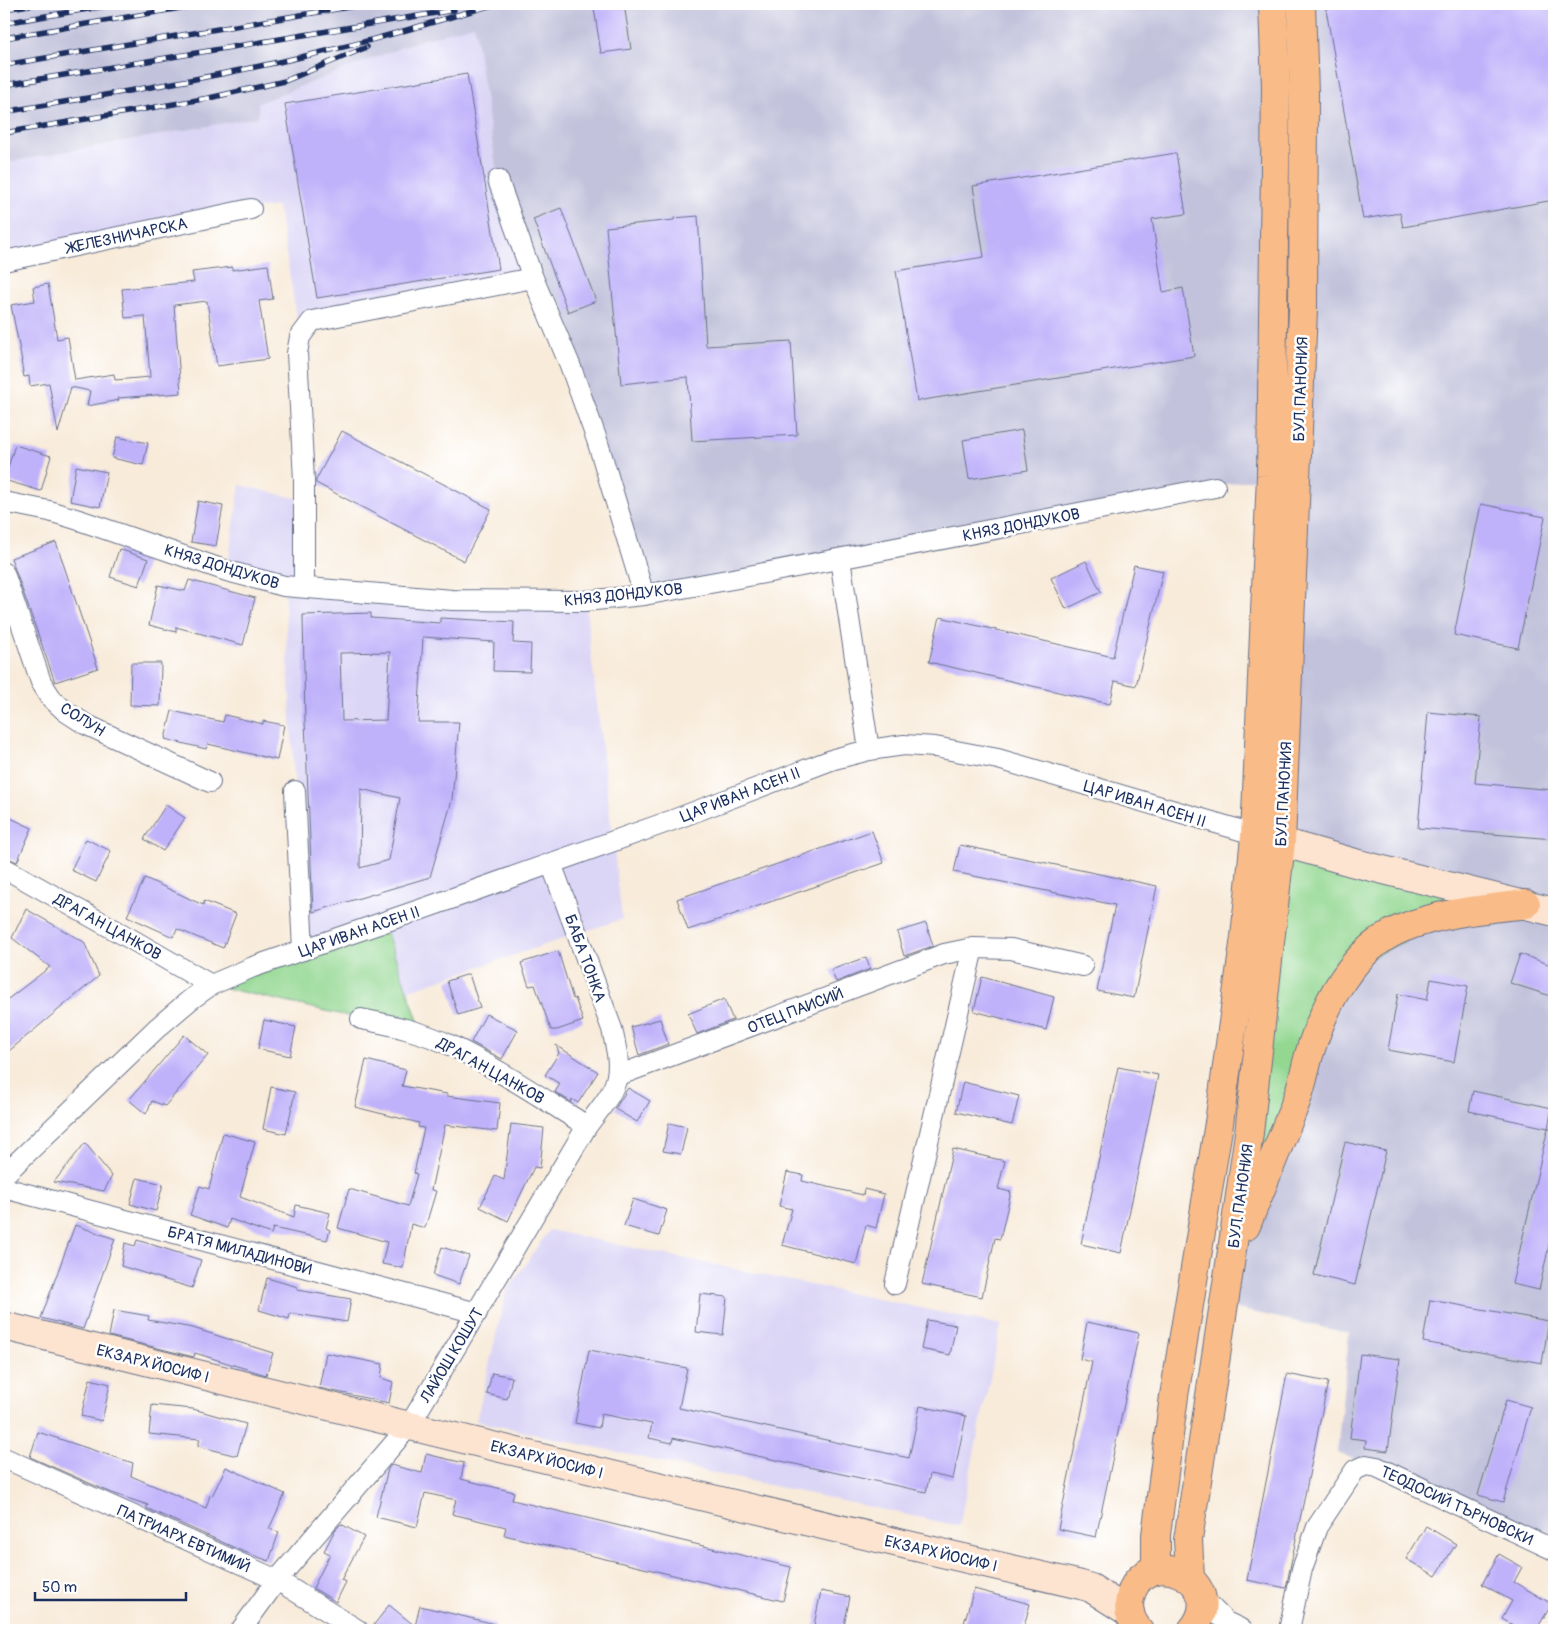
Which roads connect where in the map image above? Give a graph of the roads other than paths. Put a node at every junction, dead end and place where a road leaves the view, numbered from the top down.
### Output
1 (1273, 4) edge
2 (1301, 4) edge
3 (498, 180) dead end
4 (251, 210) dead end
5 (4, 261) edge
6 (533, 278) junction
7 (1215, 487) dead end
8 (4, 502) edge
9 (840, 558) junction
10 (4, 573) edge
11 (304, 588) junction
12 (644, 595) junction
13 (869, 750) junction
14 (210, 782) dead end
15 (1271, 788) junction
16 (295, 791) dead end
17 (1268, 839) junction
18 (552, 863) junction
19 (4, 868) edge
20 (1526, 904) junction
21 (1554, 912) edge
22 (973, 948) junction
23 (303, 950) junction
24 (1083, 966) dead end
25 (211, 985) junction
26 (361, 1019) dead end
27 (618, 1054) joint
28 (617, 1076) junction
29 (587, 1126) junction
30 (4, 1175) edge
31 (4, 1188) edge
32 (1230, 1264) junction
33 (896, 1284) dead end
34 (477, 1313) junction
35 (4, 1326) edge
36 (409, 1426) junction
37 (4, 1458) edge
38 (1554, 1550) edge
39 (1146, 1576) junction
40 (277, 1580) junction
41 (1091, 1588) junction
42 (1195, 1588) junction
43 (1134, 1622) edge
44 (1234, 1626) edge
45 (241, 1630) edge
46 (358, 1630) edge
47 (1193, 1630) edge
48 (1289, 1630) edge

1 - 15 main road, БУЛ. ПАНОНИЯ
2 - 15 main road, БУЛ. ПАНОНИЯ
3 - 6 street
4 - 5 street, ЖЕЛЕЗНИЧАРСКА
6 - 11 street
6 - 12 street
7 - 9 street, КНЯЗ ДОНДУКОВ
8 - 11 street, КНЯЗ ДОНДУКОВ
9 - 12 street, КНЯЗ ДОНДУКОВ
9 - 13 street
10 - 14 street, СОЛУН
11 - 12 street, КНЯЗ ДОНДУКОВ
13 - 17 street, ЦАР ИВАН АСЕН II
13 - 18 street, ЦАР ИВАН АСЕН II
15 - 17 main road, БУЛ. ПАНОНИЯ
16 - 23 street
17 - 20 street, ЦАР ИВАН АСЕН II
17 - 32 main road, БУЛ. ПАНОНИЯ
17 - 39 main road, БУЛ. ПАНОНИЯ
18 - 23 street, ЦАР ИВАН АСЕН II
18 - 27 street, БАБА ТОНКА
19 - 25 street, ДРАГАН ЦАНКОВ
20 - 21 street, ЦАР ИВАН АСЕН II
20 - 32 main road
22 - 24 street, ОТЕЦ ПАИСИЙ
22 - 28 street, ОТЕЦ ПАИСИЙ
22 - 33 street
23 - 25 street, ЦАР ИВАН АСЕН II
25 - 30 street, ЦАР ИВАН АСЕН II
26 - 29 street, ДРАГАН ЦАНКОВ
27 - 28 street, ЛАЙОШ КОШУТ
28 - 29 street, ЛАЙОШ КОШУТ
29 - 34 street, ЛАЙОШ КОШУТ
31 - 34 street, БРАТЯ МИЛАДИНОВИ
32 - 42 main road, БУЛ. ПАНОНИЯ
34 - 36 street, ЛАЙОШ КОШУТ
35 - 36 street, ЕКЗАРХ ЙОСИФ I
36 - 40 street, ЛАЙОШ КОШУТ
36 - 41 street, ЕКЗАРХ ЙОСИФ I
37 - 40 street, ПАТРИАРХ ЕВТИМИЙ
38 - 48 street, ТЕОДОСИЙ ТЪРНОВСКИ
39 - 41 street, ЕКЗАРХ ЙОСИФ I
39 - 42 main road
39 - 43 main road, БУЛ. ПАНОНИЯ
40 - 45 street, ЛАЙОШ КОШУТ
40 - 46 street, ПАТРИАРХ ЕВТИМИЙ
41 - 43 street, ЕКЗАРХ ЙОСИФ I
42 - 44 street
42 - 47 main road, БУЛ. ПАНОНИЯ
44 - 47 street

